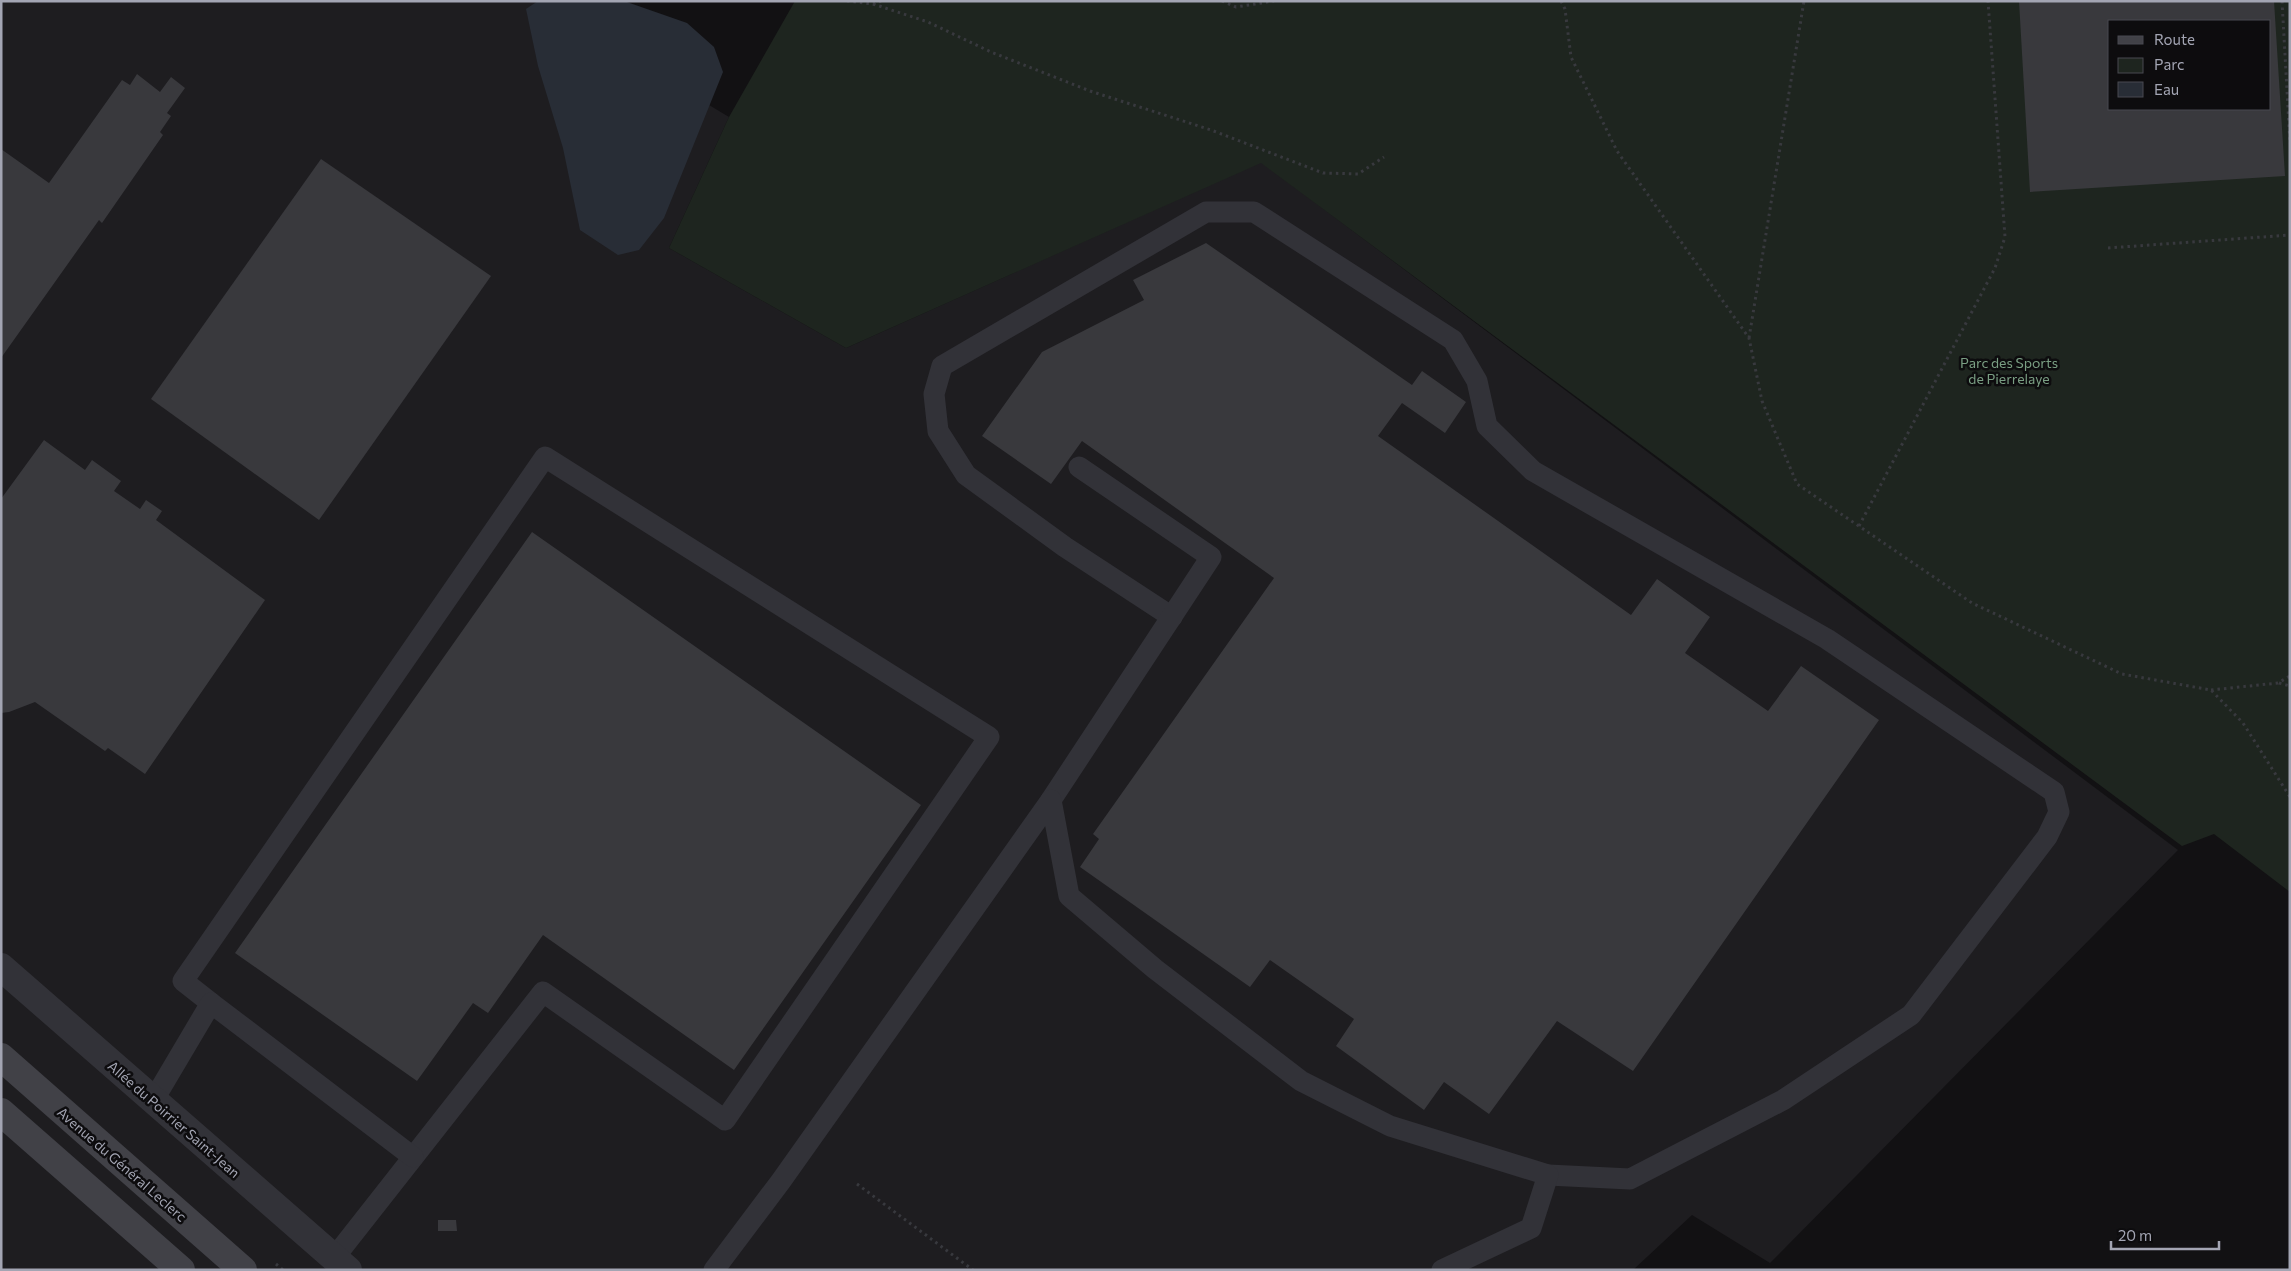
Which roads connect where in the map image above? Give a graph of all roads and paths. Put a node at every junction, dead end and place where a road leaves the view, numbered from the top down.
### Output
1 (847, 1) edge
2 (881, 1) edge
3 (1222, 1) edge
4 (1274, 1) edge
5 (1561, 1) edge
6 (1804, 1) edge
7 (1988, 1) edge
8 (2282, 1) edge
9 (873, 4) junction
10 (2290, 144) edge
11 (1384, 157) dead end
12 (2290, 235) edge
13 (2108, 248) dead end
14 (1750, 338) junction
15 (1080, 467) dead end
16 (1859, 526) junction
17 (1172, 617) junction
18 (2290, 676) edge
19 (2278, 683) junction
20 (2290, 686) edge
21 (2211, 690) junction
22 (2290, 797) edge
23 (1051, 800) junction
24 (1, 967) edge
25 (211, 1003) junction
26 (1, 1057) edge
27 (153, 1101) junction
28 (1, 1112) edge
29 (413, 1157) junction
30 (1548, 1175) junction
31 (856, 1184) dead end
32 (341, 1264) edge
33 (182, 1270) edge
34 (243, 1270) edge
35 (714, 1270) edge
36 (973, 1270) edge
37 (1442, 1270) edge

1 - 9 path
2 - 9 path
3 - 4 path
5 - 14 path
6 - 14 path
7 - 16 path
8 - 10 path
9 - 11 path
12 - 13 path
14 - 16 path
15 - 17 lane
16 - 21 path
17 - 23 lane
17 - 30 lane
18 - 19 path
19 - 20 path
19 - 21 path
21 - 22 path
23 - 30 lane
23 - 35 lane
24 - 27 street, Allée du Poirrier Saint-Jean
25 - 27 lane
25 - 29 lane
25 - 29 lane
26 - 34 main road, Avenue du Général Leclerc
27 - 32 street, Allée du Poirrier Saint-Jean
28 - 33 main road
29 - 32 lane
30 - 37 lane
31 - 36 path

